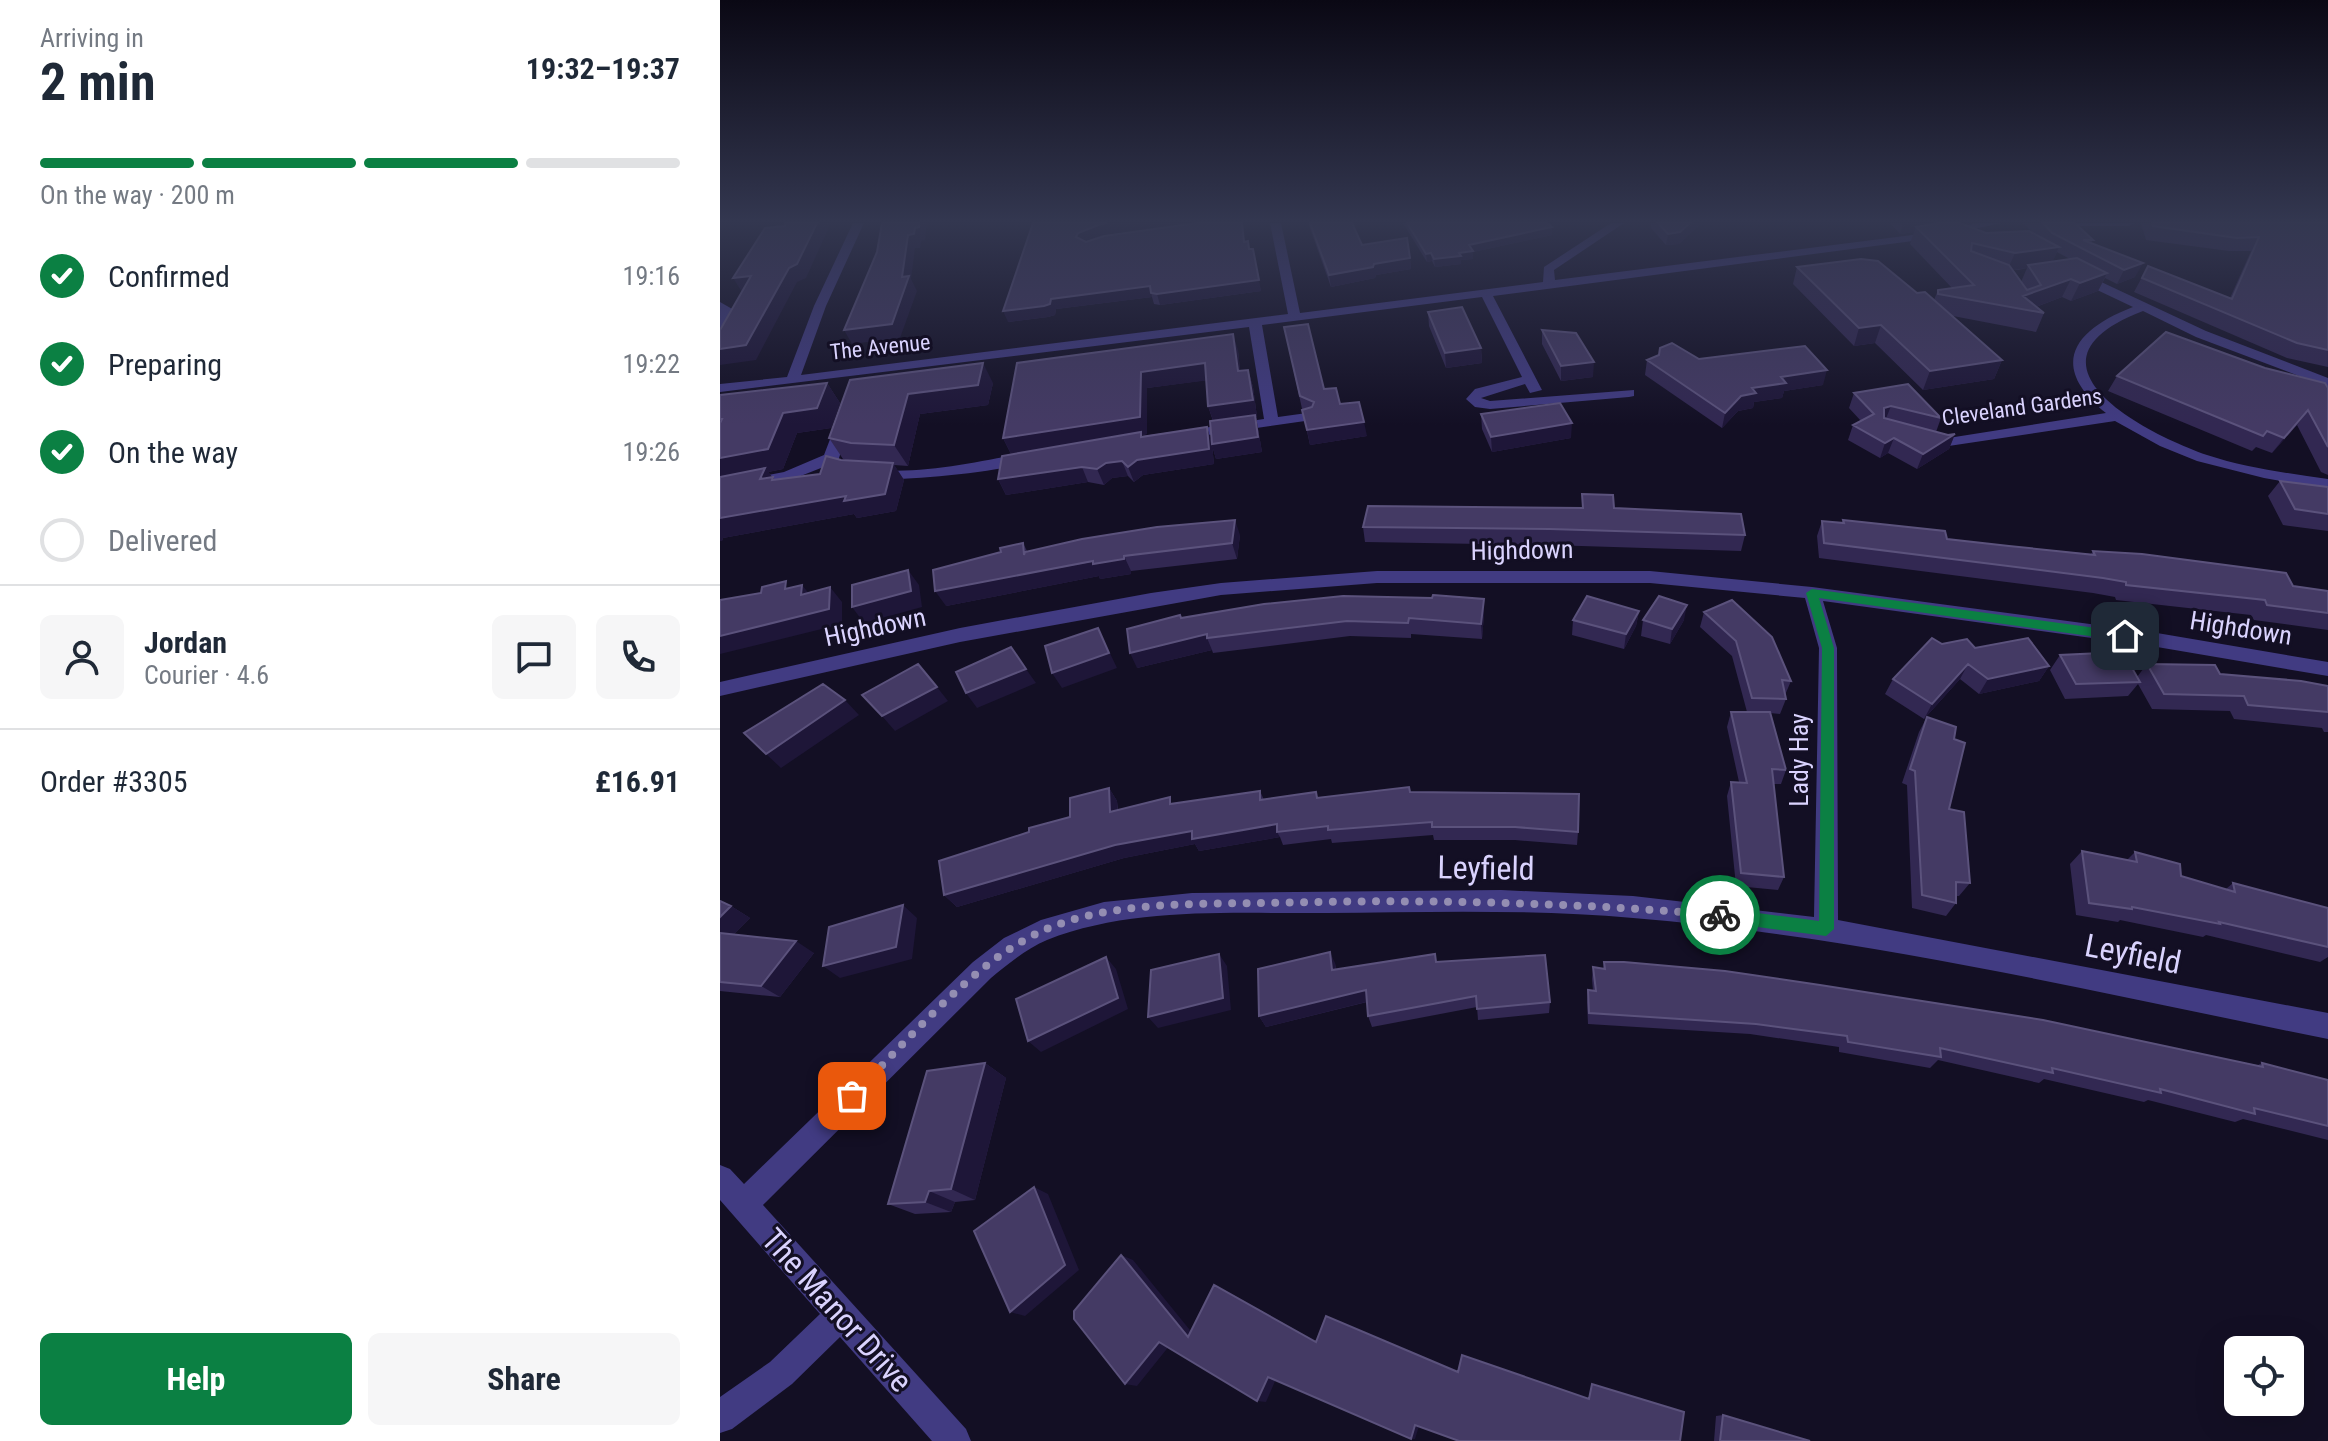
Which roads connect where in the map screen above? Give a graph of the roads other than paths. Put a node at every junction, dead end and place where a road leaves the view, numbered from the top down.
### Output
1 (827, 290) edge
2 (1289, 290) edge
3 (1505, 290) edge
4 (2106, 290) edge
5 (1486, 293) junction
6 (720, 306) edge
7 (2141, 308) junction
8 (1295, 317) junction
9 (1255, 322) junction
10 (720, 325) edge
11 (793, 378) junction
12 (1530, 379) junction
13 (2328, 383) edge
14 (857, 387) junction
15 (720, 388) edge
16 (1629, 393) dead end
17 (1541, 401) junction
18 (2117, 416) junction
19 (1307, 417) edge
20 (1272, 422) junction
21 (1168, 436) edge
22 (1914, 436) edge
23 (1038, 457) edge
24 (831, 458) junction
25 (2328, 484) edge
26 (720, 489) edge
27 (1812, 593) junction
28 (2328, 669) edge
29 (720, 689) edge
30 (1826, 929) junction
31 (2328, 1026) edge
32 (720, 1179) edge
33 (743, 1205) junction
34 (841, 1315) junction
35 (720, 1417) edge
36 (954, 1441) edge

1 - 11 street
2 - 8 street
3 - 5 street, The Avenue
4 - 7 street
5 - 8 street, The Avenue
5 - 12 street
6 - 10 street
7 - 13 street
7 - 18 street, Cleveland Gardens
8 - 9 street, The Avenue
9 - 14 street, The Avenue
9 - 20 street
11 - 14 street, The Avenue
11 - 15 street, The Avenue
12 - 17 street
12 - 17 street
14 - 24 street
16 - 17 street
18 - 22 street, Cleveland Gardens
18 - 25 street, Cleveland Gardens
19 - 20 street
20 - 21 street
23 - 24 street
24 - 26 street
27 - 28 street, Highdown
27 - 29 street, Highdown
27 - 30 street, Lady Hay
30 - 31 street, Leyfield
30 - 33 street, Leyfield
32 - 33 street, The Manor Drive
33 - 34 street, The Manor Drive
34 - 35 street
34 - 36 street, The Manor Drive

